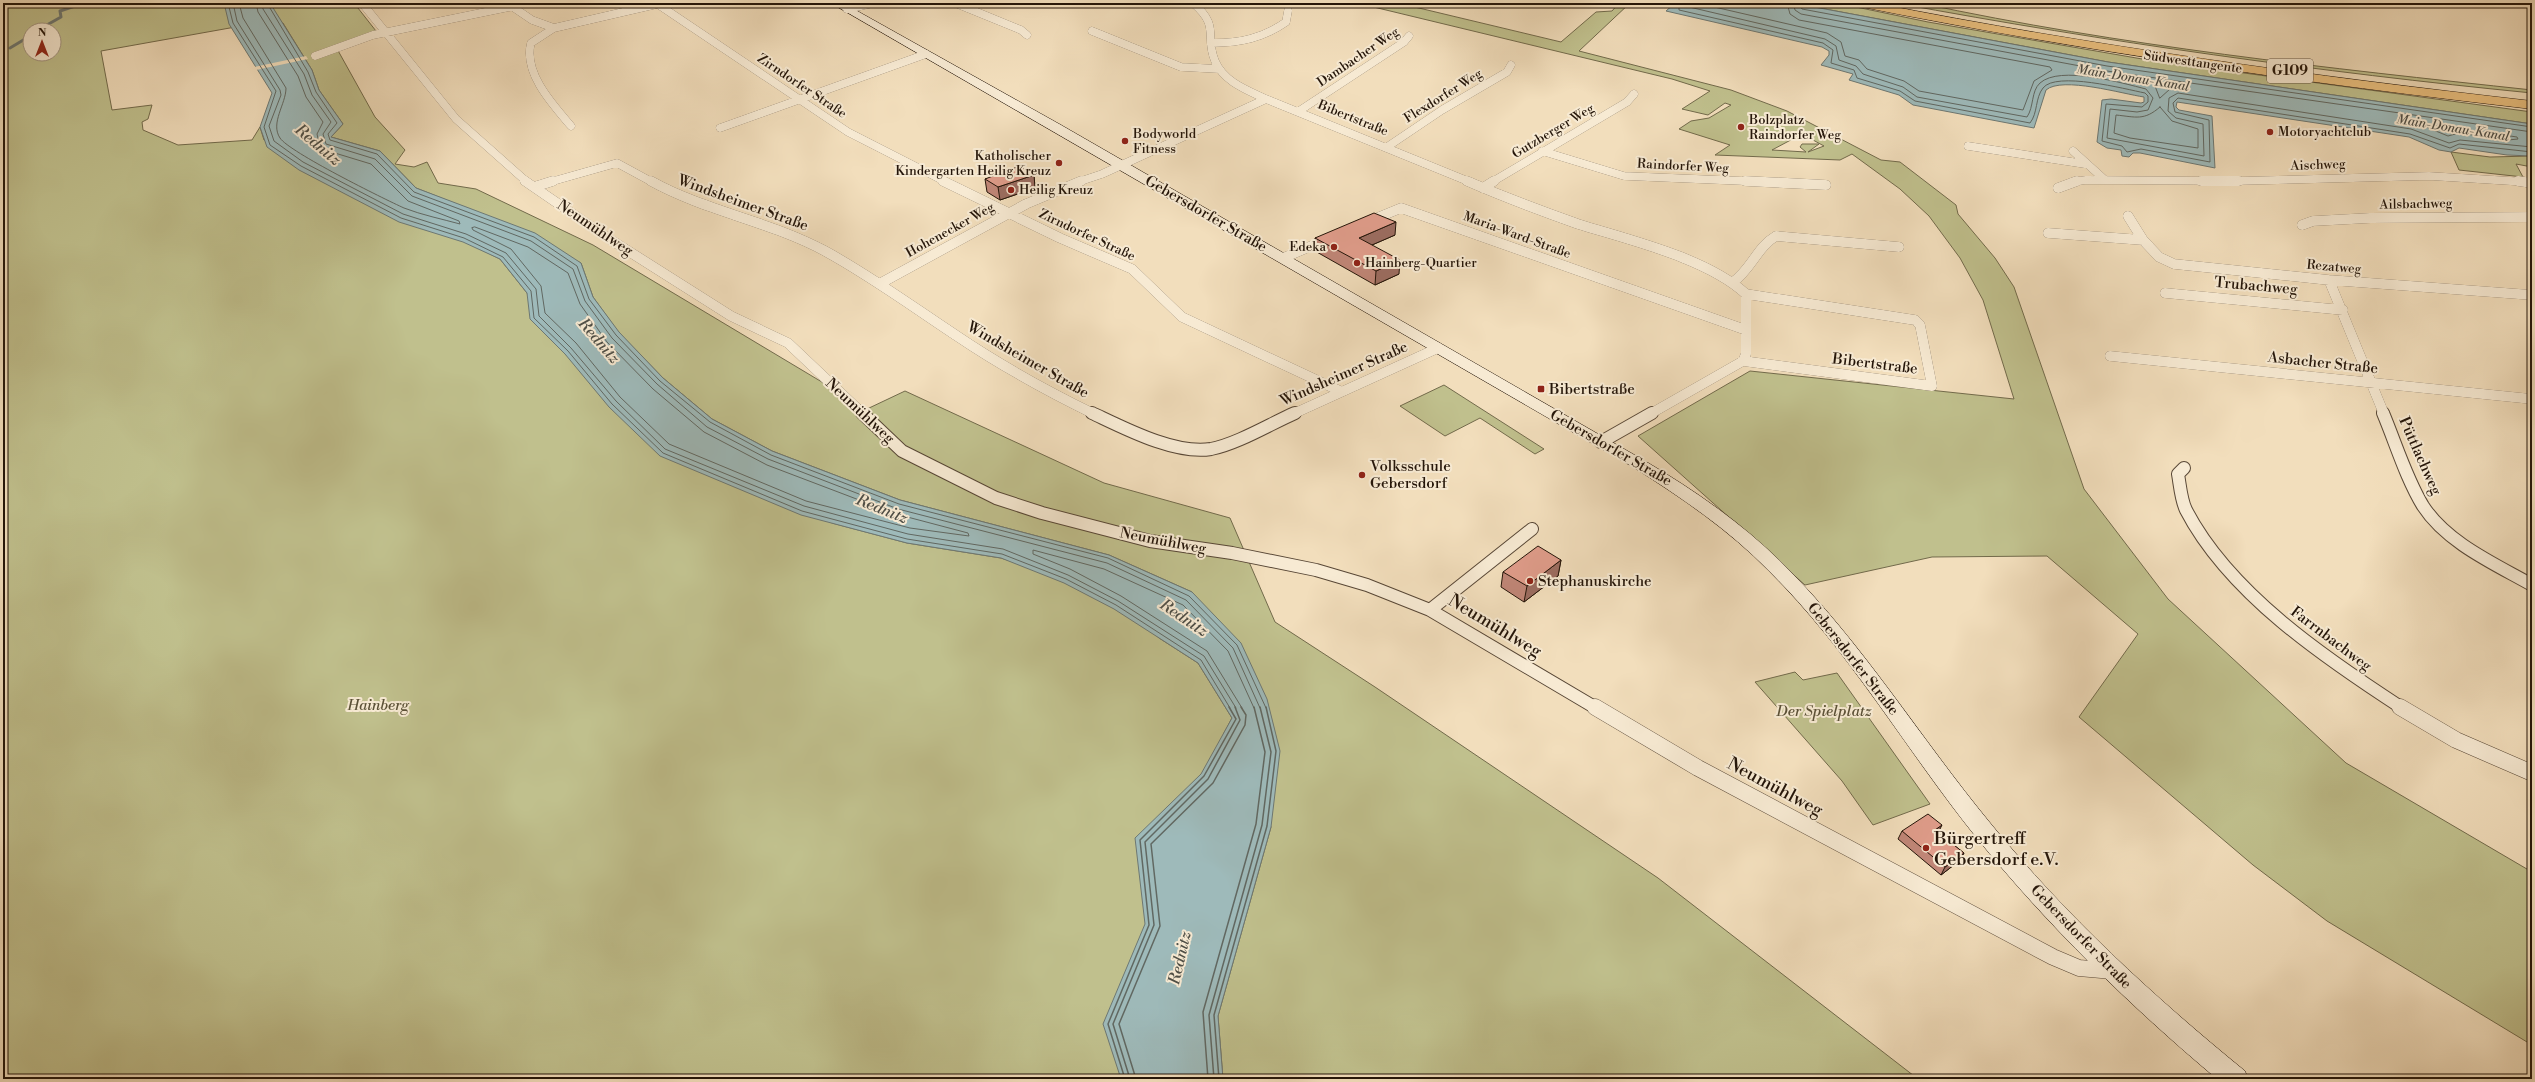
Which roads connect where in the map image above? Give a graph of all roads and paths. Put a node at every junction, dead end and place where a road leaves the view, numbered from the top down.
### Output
1 (362, 3) edge
2 (659, 3) edge
3 (836, 3) edge
4 (874, 3) edge
5 (955, 3) edge
6 (1193, 3) edge
7 (1857, 3) edge
8 (1880, 3) edge
9 (508, 5) edge
10 (847, 9) junction
11 (1288, 11) dead end
12 (554, 28) junction
13 (1092, 31) dead end
14 (385, 33) junction
15 (1027, 35) dead end
16 (1409, 36) dead end
17 (1213, 43) junction
18 (926, 54) junction
19 (316, 56) dead end
20 (1511, 65) dead end
21 (1219, 70) junction
22 (1634, 94) dead end
23 (2437, 95) junction
24 (2532, 98) edge
25 (1266, 99) junction
26 (799, 100) junction
27 (2532, 105) edge
28 (2532, 108) edge
29 (1300, 111) junction
30 (571, 126) dead end
31 (720, 128) dead end
32 (1968, 146) dead end
33 (1387, 147) junction
34 (1542, 151) junction
35 (2073, 151) dead end
36 (1122, 164) junction
37 (2086, 164) junction
38 (2105, 180) junction
39 (2532, 183) edge
40 (1826, 185) dead end
41 (534, 187) junction
42 (1484, 188) junction
43 (2058, 188) dead end
44 (1009, 212) junction
45 (2128, 216) dead end
46 (2532, 217) edge
47 (2302, 225) dead end
48 (1359, 226) edge
49 (2048, 233) dead end
50 (1338, 235) edge
51 (2143, 240) junction
52 (1899, 247) dead end
53 (1283, 258) junction
54 (2329, 280) junction
55 (1733, 282) junction
56 (881, 283) junction
57 (2165, 293) dead end
58 (1746, 294) junction
59 (2532, 295) edge
60 (2343, 310) junction
61 (1746, 330) junction
62 (1438, 348) junction
63 (2110, 356) dead end
64 (1743, 361) junction
65 (2372, 384) junction
66 (1340, 391) junction
67 (2532, 399) edge
68 (1601, 442) junction
69 (2184, 468) dead end
70 (1532, 529) dead end
71 (2532, 585) edge
72 (1430, 610) junction
73 (2532, 773) edge
74 (2113, 971) junction
75 (2236, 1079) edge

1 - 14 street, Neumühlweg
2 - 12 street
2 - 26 street, Zirndorfer Straße
3 - 10 main road, Gebersdorfer Straße
4 - 10 street
5 - 15 street
6 - 17 street
7 - 23 highway, Südwesttangente / G109
8 - 24 highway, Südwesttangente / G109
9 - 12 street
9 - 14 street
10 - 18 main road, Gebersdorfer Straße
11 - 17 street
12 - 30 street
13 - 21 street
14 - 19 street
14 - 41 street, Neumühlweg
16 - 29 street, Dambacher Weg
17 - 21 street
18 - 26 street
18 - 36 main road, Gebersdorfer Straße
20 - 33 street, Flexdorfer Weg
21 - 25 street, Bibertstraße
22 - 34 street, Gutzberger Weg
23 - 27 highway, Südwesttangente / G109
23 - 28 highway
25 - 29 street, Bibertstraße
25 - 36 street
26 - 31 street
26 - 44 street, Zirndorfer Straße
29 - 33 street, Bibertstraße
32 - 37 street
33 - 42 street, Bibertstraße
34 - 40 street, Raindorfer Weg
34 - 42 street, Gutzberger Weg
35 - 37 street
36 - 44 street, Hohenecker Weg
36 - 53 main road, Gebersdorfer Straße
37 - 38 street
38 - 39 street, Aischweg
38 - 43 street, Aischweg
41 - 56 street, Windsheimer Straße
41 - 72 street, Neumühlweg
42 - 55 street, Bibertstraße
44 - 56 street, Hohenecker Weg
44 - 66 street, Zirndorfer Straße
45 - 51 street, Rezatweg
46 - 47 street, Ailsbachweg
48 - 61 street, Maria-Ward-Straße
49 - 51 street
50 - 53 street
51 - 54 street, Rezatweg
52 - 55 street
53 - 62 main road, Gebersdorfer Straße
54 - 59 street, Rezatweg
54 - 60 street
55 - 58 street, Bibertstraße
56 - 66 street, Windsheimer Straße
57 - 60 street, Trubachweg
58 - 61 street
58 - 64 street, Bibertstraße
60 - 65 street
61 - 64 street
62 - 66 street, Windsheimer Straße
62 - 68 main road, Gebersdorfer Straße
63 - 65 street, Asbacher Straße
64 - 68 street
65 - 67 street, Asbacher Straße
65 - 71 street, Püttlachweg
68 - 74 main road, Gebersdorfer Straße
69 - 73 street, Farrnbachweg
70 - 72 street, Neumühlweg
72 - 74 street, Neumühlweg
74 - 75 main road, Gebersdorfer Straße

